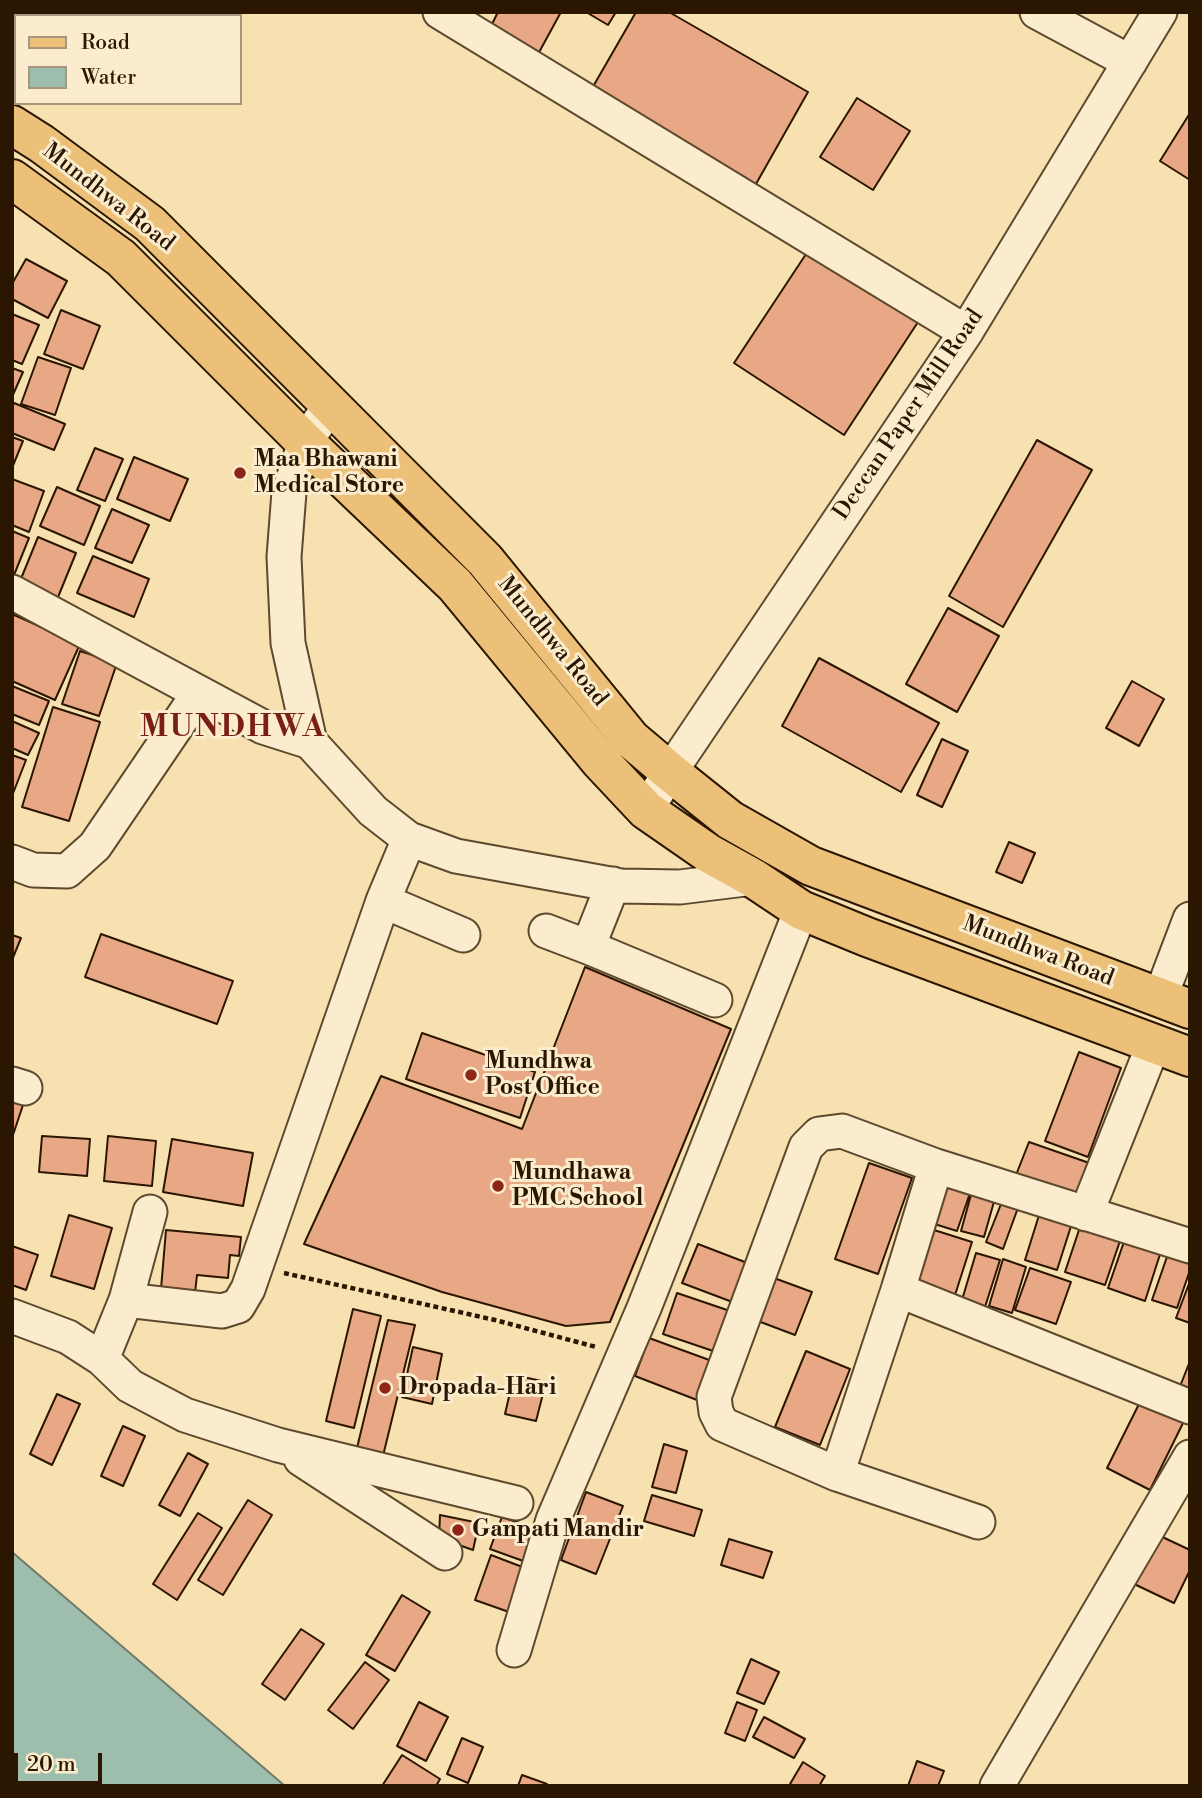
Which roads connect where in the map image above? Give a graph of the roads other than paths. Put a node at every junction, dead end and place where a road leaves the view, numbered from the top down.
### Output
1 (440, 12) edge
2 (1037, 12) edge
3 (1160, 12) edge
4 (1130, 62) junction
5 (12, 125) edge
6 (12, 179) edge
7 (966, 332) junction
8 (330, 406) junction
9 (305, 442) junction
10 (12, 592) edge
11 (199, 693) junction
12 (310, 742) junction
13 (670, 772) junction
14 (646, 810) junction
15 (409, 839) junction
16 (12, 862) edge
17 (753, 878) junction
18 (613, 884) junction
19 (383, 901) junction
20 (801, 910) junction
21 (1190, 919) edge
22 (546, 931) dead end
23 (463, 934) dead end
24 (588, 947) junction
25 (1159, 998) edge
26 (715, 1000) dead end
27 (1111, 1027) junction
28 (1154, 1043) junction
29 (1190, 1057) edge
30 (936, 1167) junction
31 (150, 1212) dead end
32 (1086, 1214) junction
33 (1190, 1246) edge
34 (898, 1290) junction
35 (126, 1300) junction
36 (12, 1316) edge
37 (102, 1359) junction
38 (1190, 1407) edge
39 (278, 1445) junction
40 (1190, 1457) edge
41 (837, 1474) junction
42 (516, 1503) dead end
43 (978, 1522) dead end
44 (445, 1553) dead end
45 (514, 1650) dead end
46 (997, 1786) edge

1 - 7 street
2 - 4 street
3 - 4 street, Deccan Paper Mill Road
4 - 7 street, Deccan Paper Mill Road
5 - 8 main road, Mundhwa Road
6 - 9 main road, Mundhwa Road
7 - 13 street, Deccan Paper Mill Road
8 - 9 street
8 - 13 main road, Mundhwa Road
9 - 12 street
9 - 14 main road, Mundhwa Road
10 - 11 street
11 - 12 street
11 - 16 street
12 - 15 street
13 - 14 street, Deccan Paper Mill Road
13 - 25 main road, Mundhwa Road
14 - 17 main road, Mundhwa Road
15 - 18 street
15 - 19 street
17 - 18 street
17 - 20 main road, Mundhwa Road
18 - 24 street
19 - 23 street
19 - 35 street
20 - 27 main road, Mundhwa Road
20 - 45 street
21 - 25 street
22 - 24 street
24 - 26 street
25 - 27 main road
27 - 28 main road, Mundhwa Road
28 - 29 main road, Mundhwa Road
28 - 32 street
30 - 32 street
30 - 34 street
30 - 41 street
31 - 35 street
32 - 33 street
34 - 38 street
34 - 41 street
35 - 37 street
36 - 37 street
37 - 39 street
39 - 42 street
39 - 44 street
40 - 46 street
41 - 43 street

